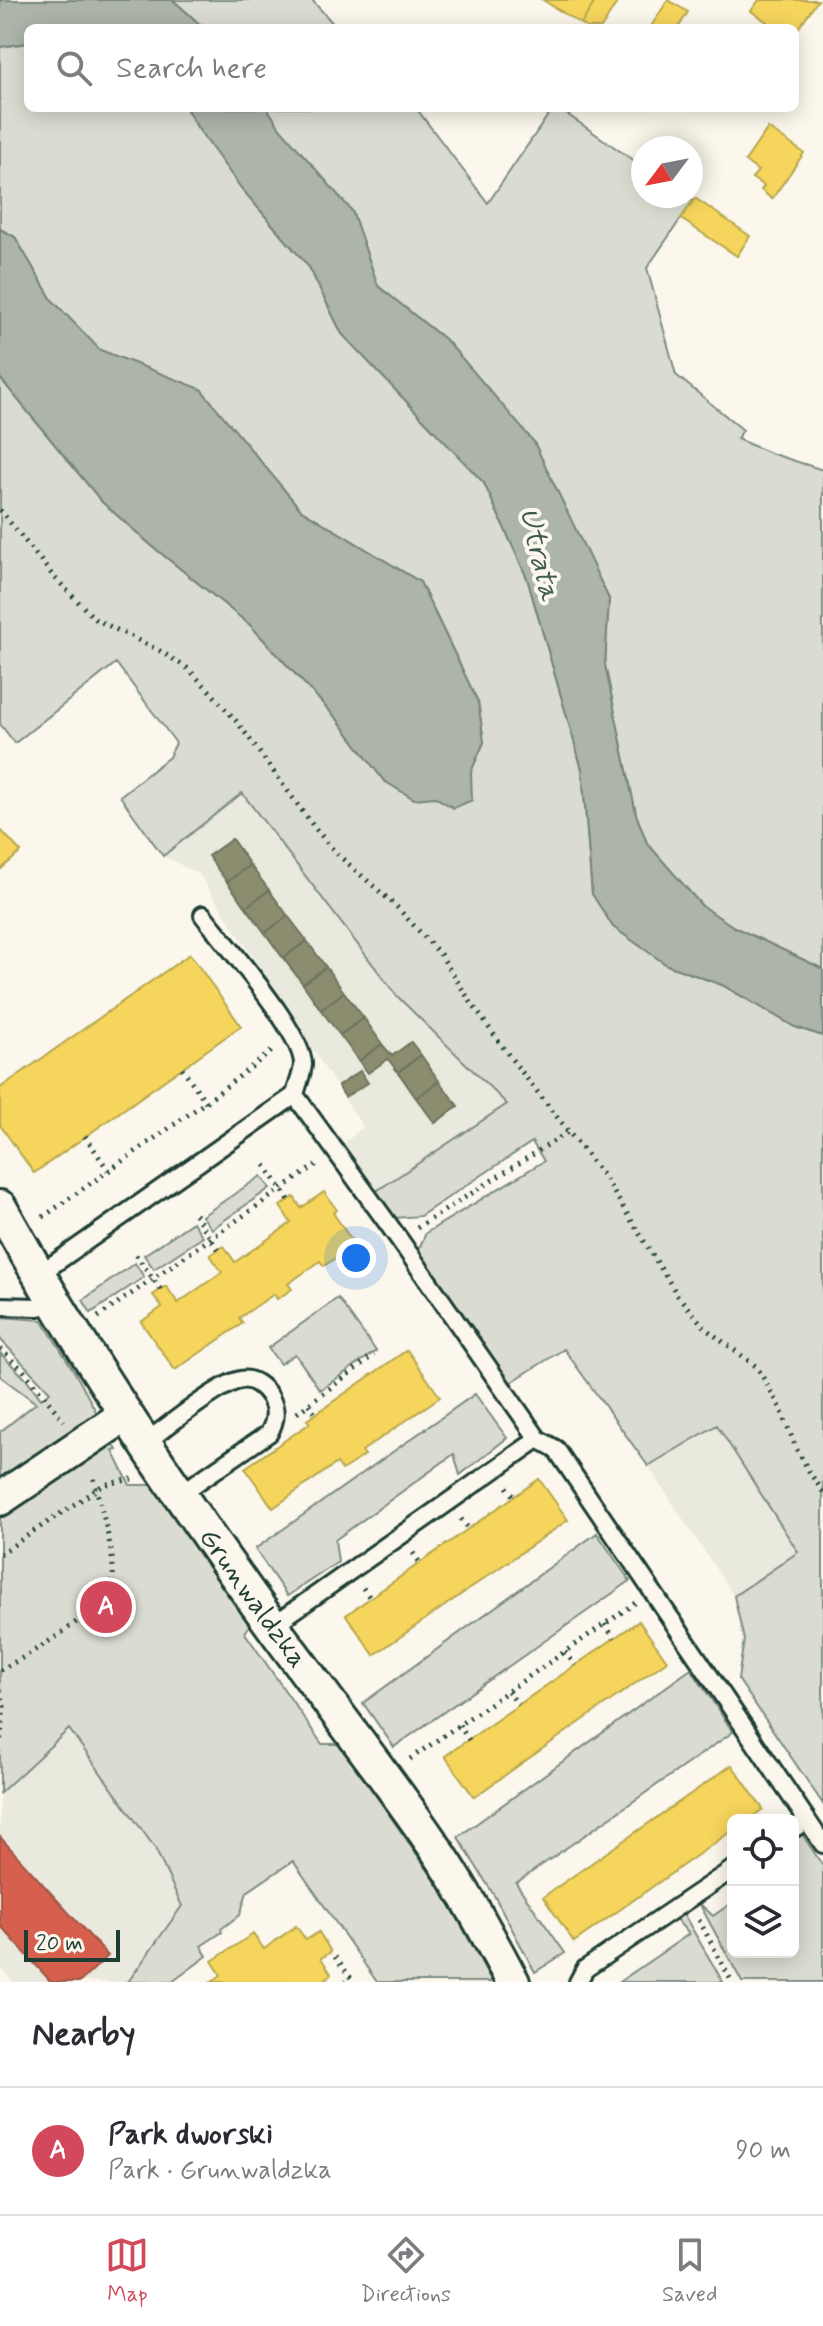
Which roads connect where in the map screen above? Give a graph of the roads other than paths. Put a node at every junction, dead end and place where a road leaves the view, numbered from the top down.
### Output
1 (203, 915) dead end
2 (295, 1095) junction
3 (0, 1207) edge
4 (38, 1275) junction
5 (55, 1303) junction
6 (0, 1306) edge
7 (125, 1415) junction
8 (538, 1439) junction
9 (162, 1468) junction
10 (0, 1499) edge
11 (272, 1626) junction
12 (800, 1824) edge
13 (823, 1844) edge
14 (727, 1873) edge
15 (513, 1982) edge
16 (578, 1982) edge

1 - 2 lane
2 - 4 lane
2 - 8 lane
3 - 4 street, Grunwaldzka
4 - 5 street, Grunwaldzka
5 - 6 lane
5 - 7 street, Grunwaldzka
7 - 9 street, Grunwaldzka
7 - 10 street
8 - 11 lane
8 - 12 lane
9 - 9 lane
9 - 11 street, Grunwaldzka
11 - 15 street, Grunwaldzka
12 - 13 lane
14 - 16 lane

